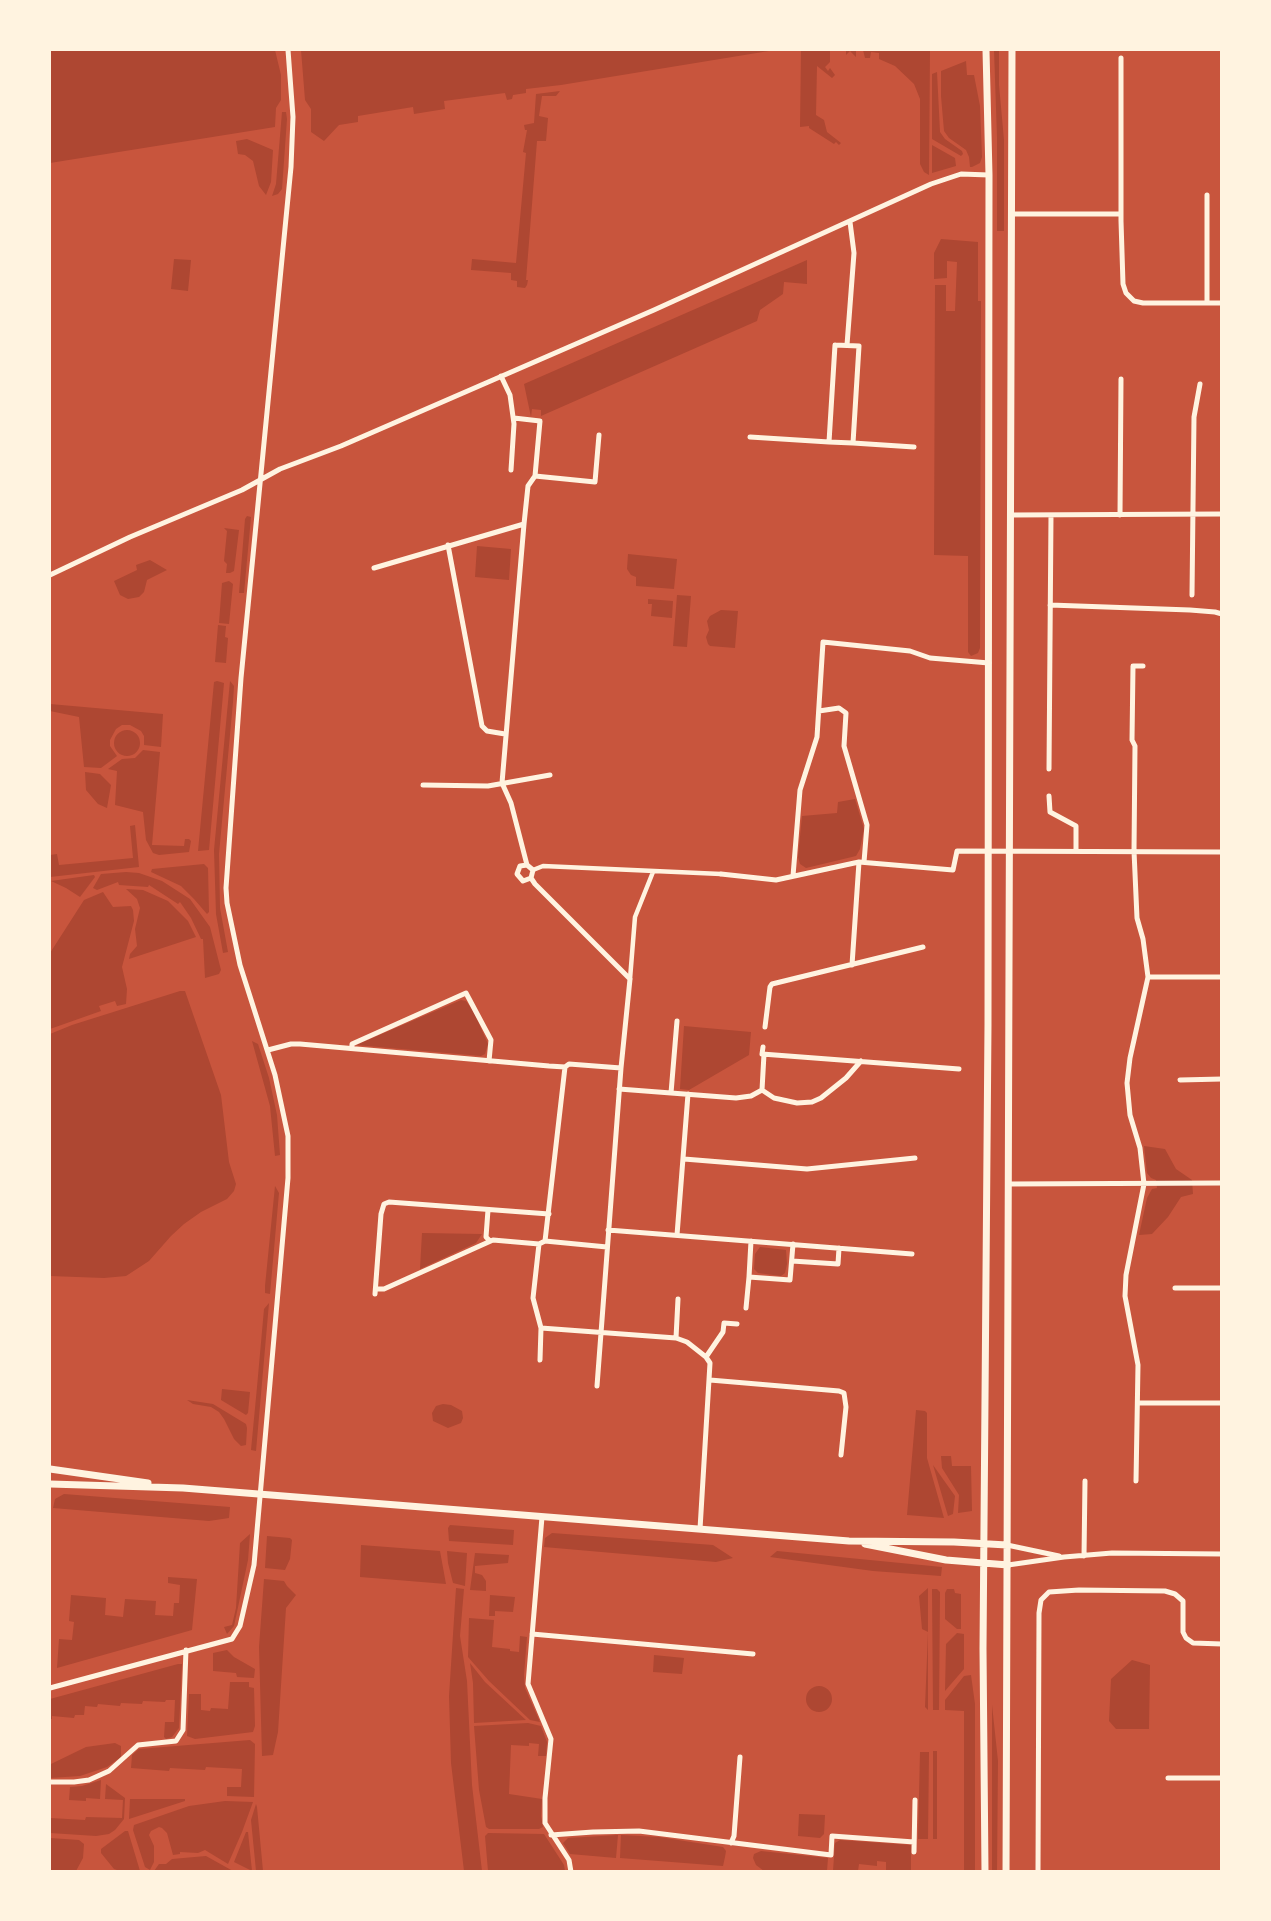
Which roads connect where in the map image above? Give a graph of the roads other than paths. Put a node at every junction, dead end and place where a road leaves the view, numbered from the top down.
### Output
1 (288, 50) edge
2 (986, 50) edge
3 (1012, 50) edge
4 (1121, 58) dead end
5 (989, 175) junction
6 (1207, 195) dead end
7 (1012, 214) junction
8 (1121, 214) junction
9 (850, 222) junction
10 (1207, 303) junction
11 (1221, 303) edge
12 (847, 345) junction
13 (501, 376) junction
14 (1121, 379) dead end
15 (1200, 384) dead end
16 (514, 418) junction
17 (599, 435) dead end
18 (750, 437) dead end
19 (829, 441) junction
20 (853, 443) junction
21 (914, 447) dead end
22 (511, 470) dead end
23 (535, 476) junction
24 (262, 478) junction
25 (1194, 514) junction
26 (1221, 514) edge
27 (1011, 515) junction
28 (1051, 515) junction
29 (1120, 515) junction
30 (524, 524) junction
31 (448, 545) junction
32 (374, 568) dead end
33 (50, 575) edge
34 (1192, 595) dead end
35 (1050, 605) junction
36 (1221, 614) edge
37 (989, 663) junction
38 (1143, 666) dead end
39 (819, 711) junction
40 (506, 734) junction
41 (1049, 770) dead end
42 (550, 775) dead end
43 (502, 783) junction
44 (423, 785) dead end
45 (1049, 796) dead end
46 (1076, 850) junction
47 (988, 851) junction
48 (1009, 851) junction
49 (1134, 851) junction
50 (1221, 852) edge
51 (862, 862) junction
52 (527, 865) junction
53 (533, 870) junction
54 (653, 872) junction
55 (507, 873) dead end
56 (517, 874) junction
57 (716, 874) joint
58 (793, 876) junction
59 (531, 878) junction
60 (923, 947) dead end
61 (852, 965) junction
62 (1148, 977) junction
63 (1221, 977) edge
64 (630, 979) junction
65 (677, 1021) dead end
66 (765, 1027) dead end
67 (763, 1047) dead end
68 (352, 1048) junction
69 (268, 1050) junction
70 (764, 1054) junction
71 (489, 1061) junction
72 (861, 1061) junction
73 (565, 1067) junction
74 (621, 1068) junction
75 (959, 1069) dead end
76 (1221, 1079) edge
77 (1180, 1080) dead end
78 (619, 1089) junction
79 (762, 1090) junction
80 (671, 1093) junction
81 (688, 1094) junction
82 (684, 1158) junction
83 (915, 1158) dead end
84 (1221, 1183) edge
85 (1009, 1184) junction
86 (1144, 1184) junction
87 (488, 1210) junction
88 (549, 1214) junction
89 (608, 1230) junction
90 (677, 1235) junction
91 (545, 1241) junction
92 (751, 1241) junction
93 (490, 1242) junction
94 (539, 1244) junction
95 (793, 1244) junction
96 (607, 1247) junction
97 (839, 1248) junction
98 (912, 1254) dead end
99 (792, 1261) junction
100 (749, 1277) junction
101 (1175, 1288) dead end
102 (1221, 1288) edge
103 (678, 1299) dead end
104 (746, 1308) dead end
105 (737, 1324) dead end
106 (541, 1328) junction
107 (601, 1333) junction
108 (676, 1338) junction
109 (706, 1357) junction
110 (540, 1360) dead end
111 (710, 1380) junction
112 (597, 1386) dead end
113 (1138, 1403) junction
114 (1221, 1403) edge
115 (841, 1455) dead end
116 (50, 1469) edge
117 (1085, 1481) dead end
118 (1136, 1481) dead end
119 (50, 1484) edge
120 (183, 1488) junction
121 (260, 1494) junction
122 (542, 1517) junction
123 (700, 1529) junction
124 (849, 1541) junction
125 (985, 1543) junction
126 (1008, 1545) junction
127 (1221, 1554) edge
128 (1084, 1556) junction
129 (1064, 1557) junction
130 (985, 1564) junction
131 (1008, 1565) junction
132 (532, 1634) junction
133 (1221, 1644) edge
134 (186, 1650) junction
135 (753, 1654) dead end
136 (50, 1688) edge
137 (740, 1757) dead end
138 (1168, 1778) dead end
139 (1221, 1778) edge
140 (50, 1782) edge
141 (915, 1800) dead end
142 (551, 1835) junction
143 (914, 1842) junction
144 (731, 1843) junction
145 (914, 1852) dead end
146 (571, 1872) edge
147 (986, 1872) edge
148 (1006, 1872) edge
149 (1038, 1872) edge

1 - 24 street
2 - 5 street
3 - 7 street
4 - 8 street
5 - 9 street
5 - 37 street
6 - 10 street
7 - 8 street
7 - 27 street
8 - 10 street
9 - 12 street
9 - 13 street
10 - 11 street
12 - 19 street
12 - 20 street
13 - 16 street
13 - 24 street
14 - 29 street
15 - 25 street
16 - 22 street
16 - 23 street
17 - 23 street
18 - 19 street
19 - 20 street
20 - 21 street
23 - 30 street
24 - 33 street
24 - 69 street
25 - 26 street
25 - 29 street
25 - 34 street
27 - 28 street
27 - 48 street
28 - 29 street
28 - 35 street
30 - 31 street
30 - 40 street
31 - 32 street
31 - 40 street
35 - 36 street
35 - 41 street
37 - 39 street
37 - 47 street
38 - 49 street
39 - 51 street
39 - 58 street
40 - 43 street
42 - 43 street
43 - 44 street
43 - 52 street
45 - 46 street
46 - 48 street
46 - 49 street
47 - 48 street
47 - 51 street
47 - 125 street
48 - 85 street
49 - 50 street
49 - 62 street
51 - 58 street
51 - 61 street
52 - 53 street
52 - 56 street
53 - 54 street
53 - 59 street
54 - 57 street
54 - 64 street
55 - 56 street
56 - 59 street
57 - 58 street
59 - 64 street
60 - 61 street
61 - 66 street
62 - 63 street
62 - 86 street
64 - 74 street
65 - 80 street
67 - 70 street
68 - 69 street
68 - 71 street
68 - 71 street
69 - 121 street
70 - 72 street
70 - 79 street
71 - 73 street
72 - 75 street
72 - 79 street
73 - 74 street
73 - 88 street
74 - 78 street
76 - 77 street
78 - 80 street
78 - 89 street
79 - 81 street
80 - 81 street
81 - 82 street
82 - 83 street
82 - 90 street
84 - 86 street
85 - 86 street
85 - 126 street
86 - 113 street
87 - 88 street
87 - 93 street
87 - 93 street
88 - 91 street
89 - 90 street
89 - 96 street
90 - 92 street
91 - 94 street
91 - 96 street
92 - 95 street
92 - 100 street
93 - 94 street
94 - 106 street
95 - 97 street
95 - 99 street
96 - 107 street
97 - 98 street
97 - 99 street
99 - 100 street
100 - 104 street
101 - 102 street
103 - 108 street
105 - 109 street
106 - 107 street
106 - 110 street
107 - 108 street
107 - 112 street
108 - 109 street
109 - 111 street
111 - 115 street
111 - 123 street
113 - 114 street
113 - 118 street
116 - 120 street
117 - 128 street
119 - 120 street
120 - 121 street
121 - 122 street
121 - 134 street
122 - 123 street
122 - 132 street
123 - 124 street
124 - 125 street
124 - 130 street
125 - 126 street
125 - 130 street
126 - 129 street
126 - 131 street
127 - 128 street
128 - 129 street
129 - 131 street
130 - 131 street
130 - 147 street
131 - 148 street
132 - 135 street
132 - 142 street
133 - 149 street
134 - 136 street
134 - 140 street
137 - 144 street
138 - 139 street
141 - 143 street
142 - 144 street
142 - 146 street
143 - 144 street
143 - 145 street

